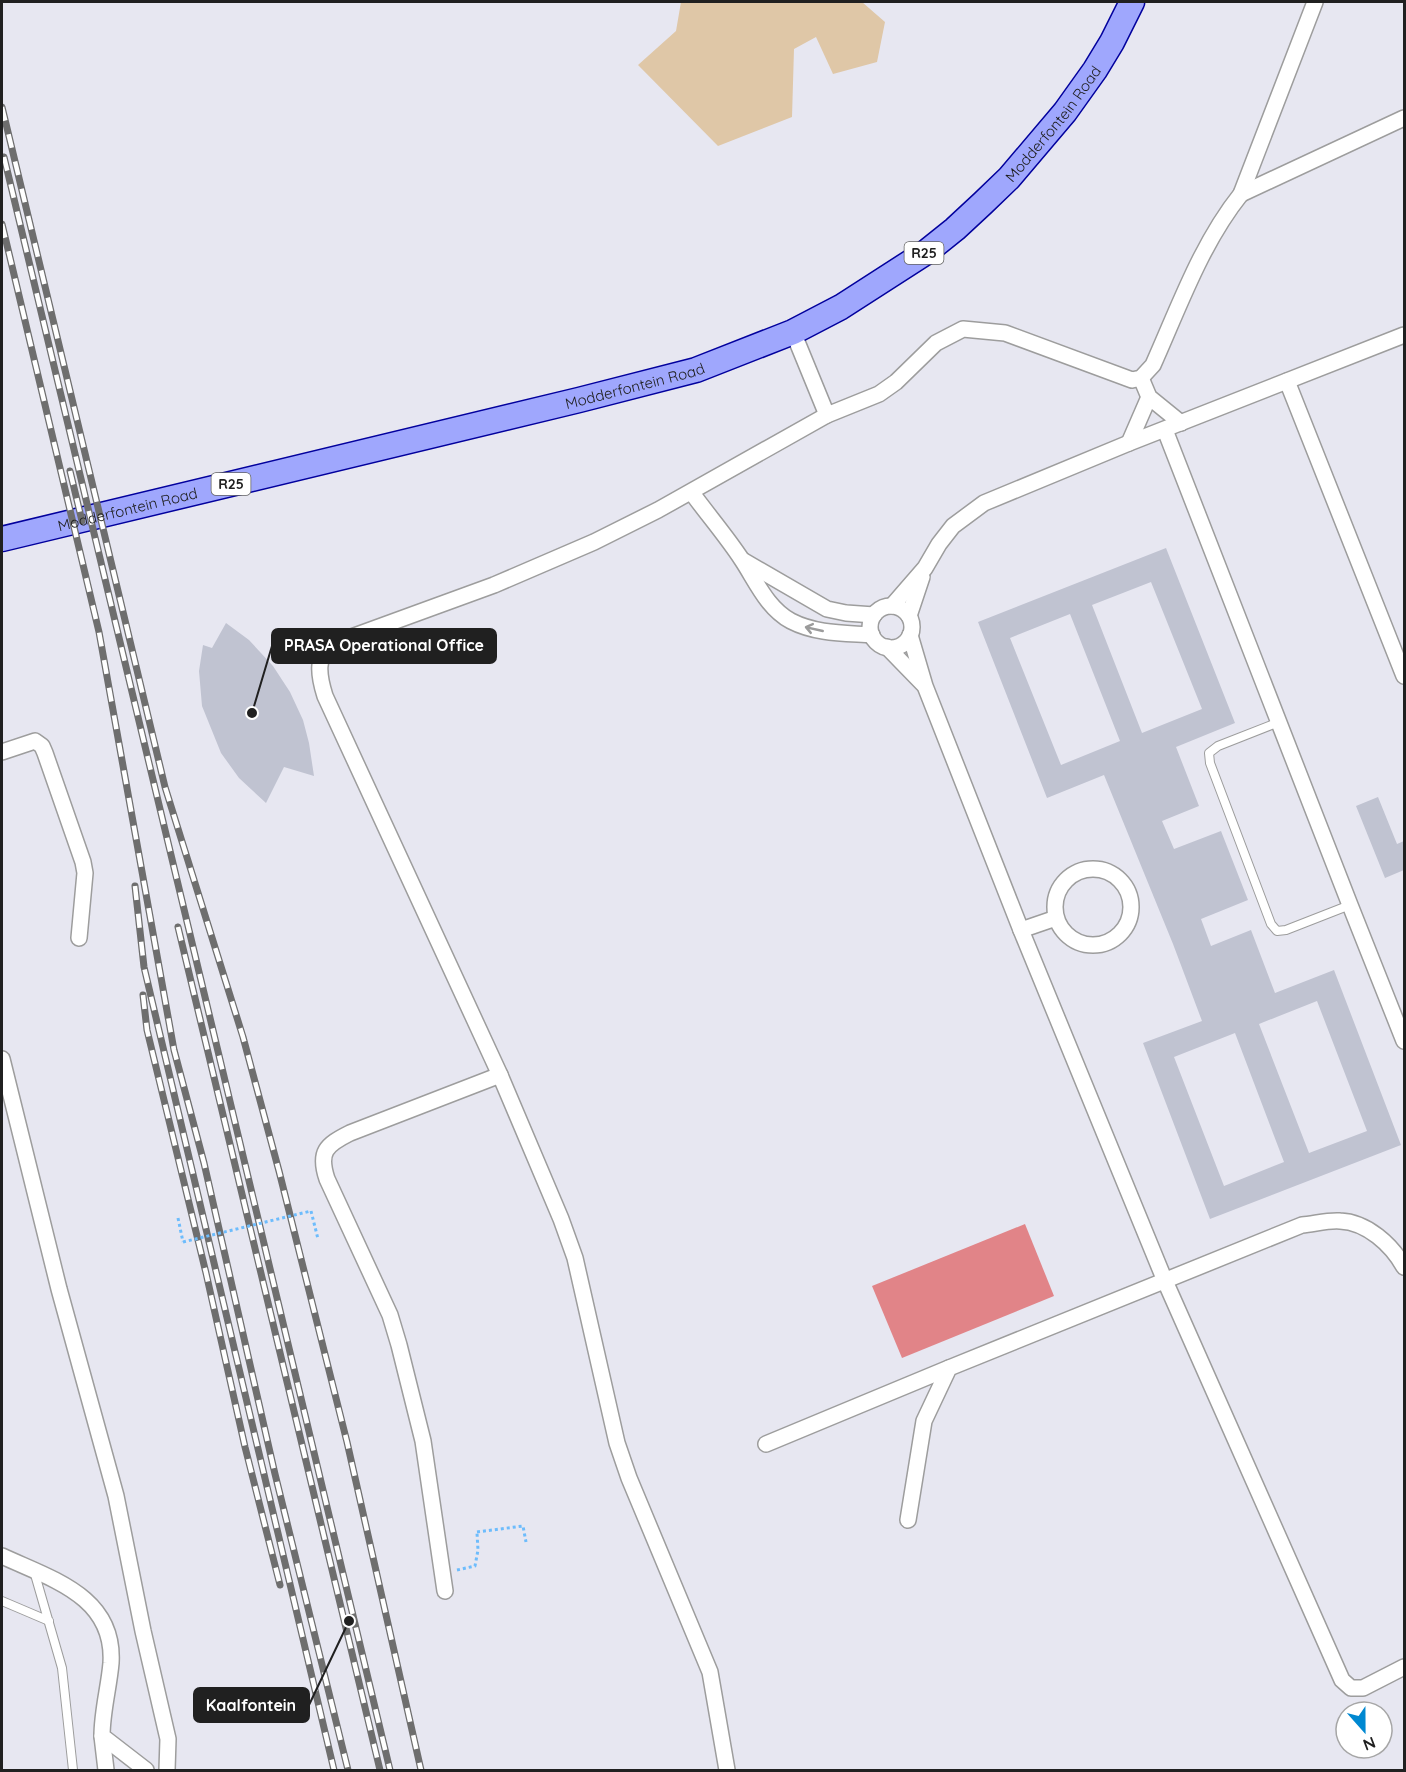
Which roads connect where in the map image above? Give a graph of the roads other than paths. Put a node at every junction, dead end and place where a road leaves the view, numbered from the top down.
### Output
1 (1132, 2) edge
2 (1315, 2) edge
3 (1404, 117) edge
4 (1241, 194) junction
5 (793, 332) junction
6 (1404, 335) edge
7 (1141, 378) junction
8 (1287, 381) junction
9 (1149, 397) junction
10 (827, 416) junction
11 (1181, 423) junction
12 (1165, 430) junction
13 (1129, 444) junction
14 (692, 493) junction
15 (2, 539) edge
16 (742, 560) junction
17 (925, 568) junction
18 (806, 598) junction
19 (892, 606) junction
20 (874, 615) junction
21 (909, 616) junction
22 (793, 621) junction
23 (872, 635) junction
24 (910, 635) junction
25 (887, 647) junction
26 (1404, 676) edge
27 (925, 686) junction
28 (1278, 722) junction
29 (2, 752) edge
30 (1350, 905) junction
31 (1056, 918) junction
32 (1022, 930) junction
33 (79, 938) dead end
34 (1404, 1041) edge
35 (2, 1059) edge
36 (500, 1075) junction
37 (1404, 1267) edge
38 (1164, 1281) junction
39 (948, 1368) junction
40 (766, 1444) dead end
41 (908, 1520) dead end
42 (2, 1556) edge
43 (34, 1571) junction
44 (445, 1592) dead end
45 (2, 1601) edge
46 (49, 1621) junction
47 (1404, 1667) edge
48 (102, 1736) junction
49 (73, 1770) edge
50 (106, 1770) edge
51 (146, 1770) edge
52 (167, 1770) edge
53 (727, 1770) edge

1 - 5 main road, Modderfontein Road / R25
2 - 4 street
3 - 4 street
4 - 7 street
5 - 10 street
5 - 15 main road, Modderfontein Road / R25
6 - 8 street
7 - 9 street
7 - 10 street
8 - 11 street
8 - 26 street
9 - 11 street
9 - 13 street
10 - 14 street
11 - 12 street
12 - 13 street
12 - 28 street
13 - 17 street
14 - 16 street
14 - 36 street
16 - 18 street
16 - 22 street
17 - 19 street
17 - 21 street
18 - 20 street
18 - 22 street
19 - 20 street
19 - 21 street
20 - 23 street
21 - 24 street
23 -> 22 street
23 - 25 street
24 - 25 street
24 - 27 street
25 - 27 street
27 - 32 street
28 - 30 street
28 - 30 lane
29 - 33 street
30 - 34 street
31 - 31 street
31 - 32 street
32 - 38 street
35 - 52 street
36 - 44 street
36 - 53 street
37 - 38 street
38 - 39 street
38 - 47 street
39 - 40 street
39 - 41 street
42 - 43 street
43 - 46 lane
43 - 48 street
45 - 46 lane
46 - 49 lane
48 - 50 street
48 - 51 street

